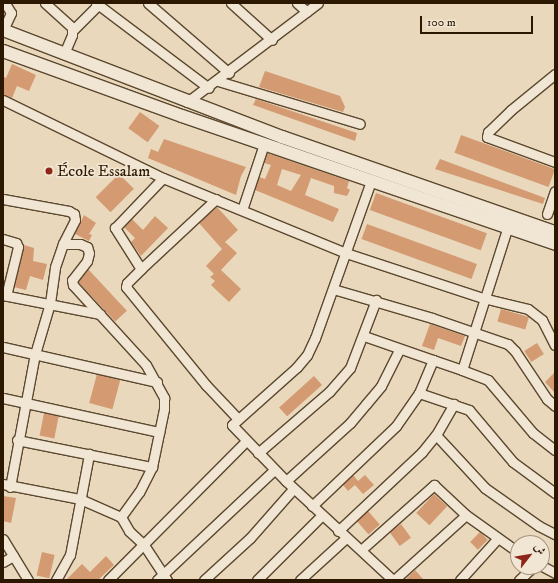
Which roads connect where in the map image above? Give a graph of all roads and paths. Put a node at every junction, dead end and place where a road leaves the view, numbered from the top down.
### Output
1 (5, 3) edge
2 (45, 3) edge
3 (148, 3) edge
4 (231, 3) edge
5 (297, 3) edge
6 (318, 3) edge
7 (97, 4) edge
8 (307, 12) junction
9 (3, 30) edge
10 (73, 30) junction
11 (272, 40) junction
12 (3, 51) edge
13 (64, 54) junction
14 (229, 73) junction
15 (555, 74) edge
16 (218, 81) junction
17 (209, 88) junction
18 (3, 100) edge
19 (187, 102) junction
20 (360, 124) dead end
21 (264, 144) junction
22 (555, 162) edge
23 (163, 178) junction
24 (371, 181) junction
25 (555, 191) edge
26 (3, 199) edge
27 (216, 199) junction
28 (242, 210) junction
29 (547, 214) dead end
30 (508, 226) junction
31 (555, 232) edge
32 (3, 239) edge
33 (63, 244) junction
34 (555, 244) edge
35 (346, 253) junction
36 (141, 269) junction
37 (333, 289) junction
38 (4, 296) edge
39 (483, 298) junction
40 (376, 300) junction
41 (50, 303) junction
42 (100, 314) junction
43 (476, 332) junction
44 (364, 336) junction
45 (555, 345) edge
46 (3, 347) edge
47 (399, 350) junction
48 (35, 354) junction
49 (433, 360) junction
50 (462, 370) junction
51 (157, 382) junction
52 (419, 393) junction
53 (3, 398) edge
54 (27, 402) junction
55 (454, 404) junction
56 (555, 406) edge
57 (238, 419) junction
58 (159, 432) junction
59 (436, 435) junction
60 (17, 440) junction
61 (245, 442) junction
62 (555, 450) edge
63 (258, 453) junction
64 (89, 454) junction
65 (152, 467) junction
66 (274, 470) junction
67 (286, 482) junction
68 (6, 486) edge
69 (293, 489) junction
70 (555, 494) edge
71 (80, 499) junction
72 (312, 506) junction
73 (322, 515) junction
74 (466, 515) junction
75 (121, 517) junction
76 (338, 531) junction
77 (555, 534) edge
78 (346, 538) junction
79 (3, 539) edge
80 (497, 539) junction
81 (144, 544) junction
82 (510, 547) edge
83 (361, 550) junction
84 (13, 556) junction
85 (3, 562) edge
86 (162, 578) edge
87 (28, 580) edge
88 (56, 580) edge
89 (108, 580) edge
90 (204, 580) edge
91 (257, 580) edge
92 (300, 580) edge
93 (394, 580) edge
94 (460, 580) edge

1 - 9 street
2 - 10 street
3 - 14 street
4 - 11 street
5 - 8 street
6 - 8 street
7 - 10 street
7 - 17 street
8 - 11 street
9 - 13 street
10 - 13 street
11 - 14 street
12 - 21 street
13 - 19 street
14 - 16 street
15 - 22 street
16 - 17 street
16 - 20 street
17 - 19 street
18 - 23 street
19 - 31 street
21 - 24 street
21 - 28 street
23 - 27 street
23 - 36 street
24 - 30 street
24 - 35 street
25 - 29 street
26 - 33 street
27 - 28 street
27 - 36 street
28 - 35 street
30 - 34 street
30 - 39 street
32 - 38 street
33 - 41 street
33 - 42 street
35 - 37 street
35 - 39 street
36 - 57 street
37 - 40 street
37 - 57 street
38 - 41 street
39 - 43 street
39 - 45 street
40 - 43 street
40 - 44 street
41 - 42 street
41 - 48 street
42 - 51 street
43 - 50 street
43 - 56 street
44 - 47 street
44 - 63 street
46 - 48 street
47 - 49 street
47 - 67 street
48 - 51 street
48 - 54 street
49 - 50 street
49 - 52 street
50 - 62 street
51 - 58 street
52 - 55 street
52 - 72 street
53 - 54 street
54 - 58 street
54 - 60 street
55 - 59 street
55 - 70 street
57 - 61 street
58 - 65 street
59 - 76 street
59 - 77 street
60 - 64 street
60 - 68 street
61 - 63 street
61 - 81 street
63 - 66 street
64 - 65 street
64 - 71 street
65 - 75 street
66 - 67 street
66 - 86 street
67 - 69 street
68 - 71 street
69 - 72 street
69 - 90 street
71 - 75 street
71 - 88 street
72 - 73 street
73 - 76 street
73 - 91 street
74 - 80 street
74 - 83 street
74 - 93 street
75 - 81 street
76 - 78 street
78 - 83 street
78 - 92 street
79 - 84 street
80 - 82 street
80 - 94 street
81 - 86 street
81 - 89 street
83 - 93 street
84 - 85 street
84 - 87 street

